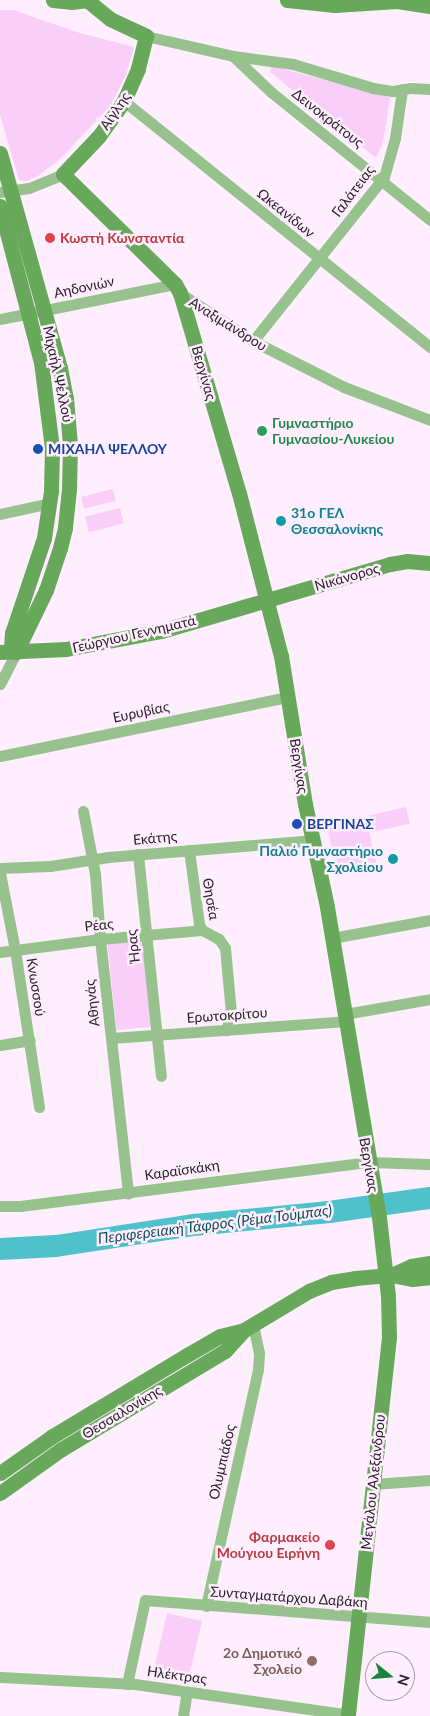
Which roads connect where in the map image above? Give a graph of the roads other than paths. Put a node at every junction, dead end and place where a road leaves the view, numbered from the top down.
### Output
1 (53, 0) edge
2 (90, 0) edge
3 (287, 0) edge
4 (387, 1) edge
5 (430, 6) edge
6 (146, 36) junction
7 (233, 56) junction
8 (430, 89) edge
9 (402, 90) junction
10 (124, 101) junction
11 (0, 153) edge
12 (63, 174) junction
13 (382, 180) junction
14 (6, 192) edge
15 (0, 206) edge
16 (430, 220) edge
17 (319, 259) junction
18 (178, 289) junction
19 (45, 312) junction
20 (29, 315) junction
21 (0, 319) edge
22 (253, 342) junction
23 (430, 347) edge
24 (430, 420) edge
25 (50, 504) junction
26 (0, 514) edge
27 (430, 562) edge
28 (266, 600) junction
29 (0, 652) edge
30 (16, 652) junction
31 (0, 684) edge
32 (288, 697) junction
33 (0, 756) edge
34 (83, 811) dead end
35 (314, 840) junction
36 (189, 850) junction
37 (138, 854) junction
38 (92, 859) junction
39 (0, 868) edge
40 (0, 873) edge
41 (430, 920) edge
42 (202, 930) junction
43 (146, 935) junction
44 (332, 938) junction
45 (100, 939) junction
46 (15, 950) junction
47 (0, 952) edge
48 (430, 999) edge
49 (345, 1018) junction
50 (226, 1030) junction
51 (157, 1034) junction
52 (111, 1038) junction
53 (30, 1040) junction
54 (0, 1045) edge
55 (161, 1076) dead end
56 (39, 1107) dead end
57 (368, 1162) junction
58 (430, 1164) edge
59 (128, 1193) junction
60 (0, 1206) edge
61 (382, 1241) joint
62 (430, 1263) edge
63 (388, 1275) junction
64 (430, 1278) edge
65 (248, 1328) junction
66 (28, 1452) junction
67 (36, 1466) junction
68 (0, 1473) edge
69 (430, 1480) edge
70 (373, 1484) junction
71 (0, 1494) edge
72 (206, 1606) junction
73 (359, 1617) junction
74 (430, 1622) edge
75 (0, 1677) edge
76 (128, 1684) junction
77 (187, 1692) junction
78 (348, 1715) edge
79 (183, 1716) edge

1 - 2 street
2 - 6 street
3 - 4 street
4 - 5 street
6 - 7 street
6 - 10 street, Αίγλης
7 - 9 street
7 - 13 street, Δεινοκράτους
8 - 9 street
9 - 13 street, Γαλάτειας
10 - 12 street, Αίγλης
10 - 17 street, Ωκεανίδων
11 - 14 street, Μιχαήλ Ψελλού
12 - 14 street
12 - 18 street, Αναξιμάνδρου
13 - 16 street, Δεινοκράτους
13 - 17 street, Γαλάτειας
14 - 19 street, Μιχαήλ Ψελλού
15 - 20 street, Μιχαήλ Ψελλού
17 - 22 street, Γαλάτειας
17 - 23 street, Ωκεανίδων
18 - 19 street, Αηδονιών
18 - 22 street, Αναξιμάνδρου
18 - 28 street, Βεργίνας
19 - 20 street, Αηδονιών
19 - 30 street, Μιχαήλ Ψελλού
20 - 21 street, Αηδονιών
20 - 25 street, Μιχαήλ Ψελλού
22 - 24 street, Αναξιμάνδρου
25 - 26 street
25 - 30 street, Μιχαήλ Ψελλού
27 - 28 street, Νικάνορος
28 - 30 street, Γεώργιου Γεννηματά
28 - 32 street, Βεργίνας
29 - 30 street, Γεώργιου Γεννηματά
30 - 31 street, Μιχαήλ Ψελλού
32 - 33 street, Ευρυβίας
32 - 35 street, Βεργίνας
34 - 38 street, Αθηνάς
35 - 36 street, Εκάτης
35 - 44 street, Βεργίνας
36 - 37 street, Εκάτης
36 - 42 street, Θησέα
37 - 38 street, Εκάτης
37 - 43 street, Ήρας
38 - 39 street, Εκάτης
38 - 45 street, Αθηνάς
40 - 46 street, Κνωσσού
41 - 44 street
42 - 43 street, Ρέας
42 - 50 street, Θησέα
43 - 45 street, Ρέας
43 - 51 street, Ήρας
44 - 49 street, Βεργίνας
45 - 46 street, Ρέας
45 - 52 street, Αθηνάς
46 - 47 street, Ρέας
46 - 53 street, Κνωσσού
48 - 49 street, Ερωτοκρίτου
49 - 50 street, Ερωτοκρίτου
49 - 57 street, Βεργίνας
50 - 51 street, Ερωτοκρίτου
51 - 52 street, Ερωτοκρίτου
51 - 55 street, Ήρας
52 - 59 street, Αθηνάς
53 - 54 street
53 - 56 street, Κνωσσού
57 - 58 street, Καραϊσκάκη
57 - 59 street, Καραϊσκάκη
57 - 61 street, Βεργίνας
59 - 60 street, Καραϊσκάκη
61 - 63 street, Μεγάλου Αλεξάνδρου
62 - 63 street
63 - 64 street
63 - 65 street, Θεσσαλονίκης
63 - 70 street, Μεγάλου Αλεξάνδρου
65 - 66 street, Θεσσαλονίκης
65 - 67 street, Θεσσαλονίκης
65 - 72 street, Ολυμπιάδος
66 - 67 street
66 - 68 street, Θεσσαλονίκης
67 - 71 street, Θεσσαλονίκης
69 - 70 street
70 - 73 street, Μεγάλου Αλεξάνδρου
72 - 73 street, Συνταγματάρχου Δαβάκη
72 - 76 street, Συνταγματάρχου Δαβάκη
73 - 74 street, Συνταγματάρχου Δαβάκη
73 - 78 street, Μεγάλου Αλεξάνδρου
75 - 76 street, Ηλέκτρας
76 - 77 street, Ηλέκτρας
77 - 78 street, Ηλέκτρας
77 - 79 street

